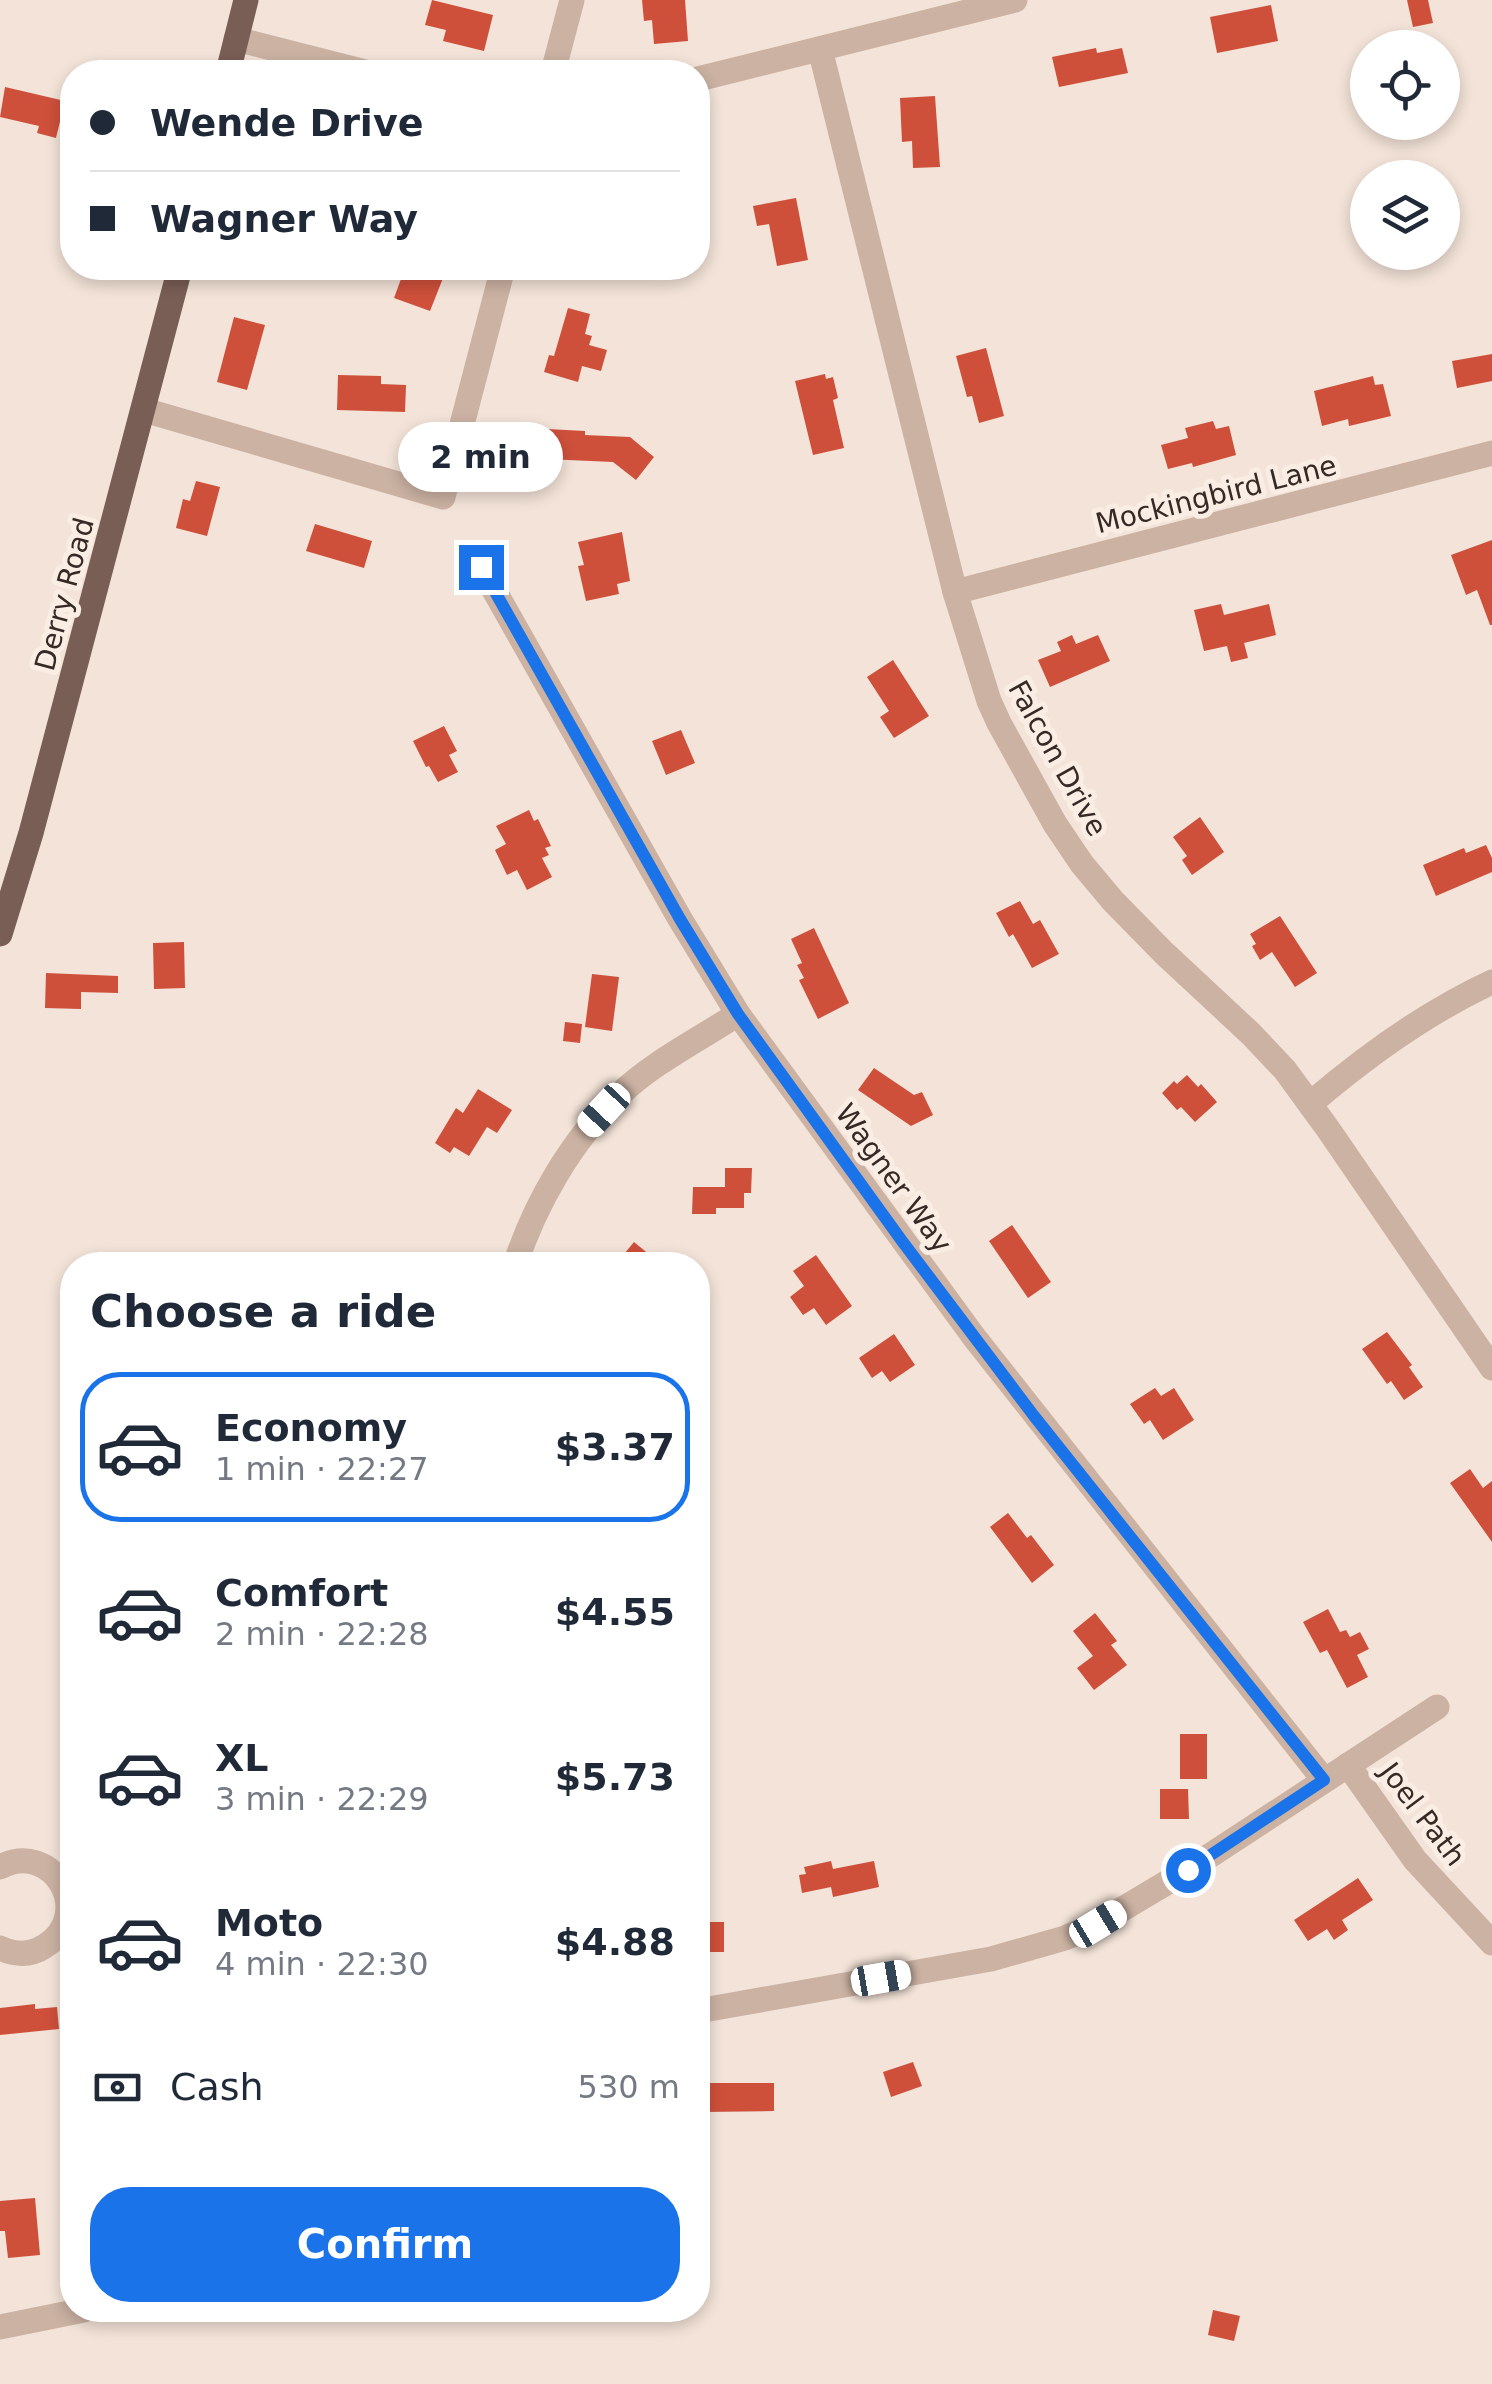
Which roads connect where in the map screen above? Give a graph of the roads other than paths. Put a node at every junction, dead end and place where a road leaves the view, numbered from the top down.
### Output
1 (246, 0) edge
2 (572, 0) edge
3 (1015, 0) edge
4 (236, 39) junction
5 (820, 49) junction
6 (231, 60) edge
7 (319, 60) edge
8 (556, 60) edge
9 (710, 77) edge
10 (177, 280) edge
11 (500, 280) edge
12 (144, 410) junction
13 (1492, 454) edge
14 (481, 567) dead end
15 (955, 592) junction
16 (0, 934) edge
17 (1492, 982) edge
18 (738, 1014) junction
19 (1310, 1104) junction
20 (520, 1252) edge
21 (1492, 1368) edge
22 (1437, 1706) dead end
23 (1348, 1765) junction
24 (1324, 1780) junction
25 (0, 1867) edge
26 (60, 1881) edge
27 (60, 1933) edge
28 (1492, 1943) edge
29 (0, 1948) edge
30 (710, 2008) edge
31 (60, 2315) edge
32 (0, 2327) edge

1 - 4 main road
2 - 8 street
3 - 5 street
4 - 6 main road
4 - 7 street
5 - 9 street
5 - 15 street, Falcon Drive
10 - 12 main road, Derry Road
11 - 12 street
12 - 16 main road, Derry Road
13 - 15 street, Mockingbird Lane
14 - 18 street, Wagner Way
15 - 19 street, Falcon Drive
17 - 19 street
18 - 20 street
18 - 24 street, Wagner Way
19 - 21 street, Falcon Drive
22 - 23 street
23 - 24 street
23 - 28 street, Joel Path
24 - 30 street
25 - 26 street
27 - 29 street
31 - 32 street

